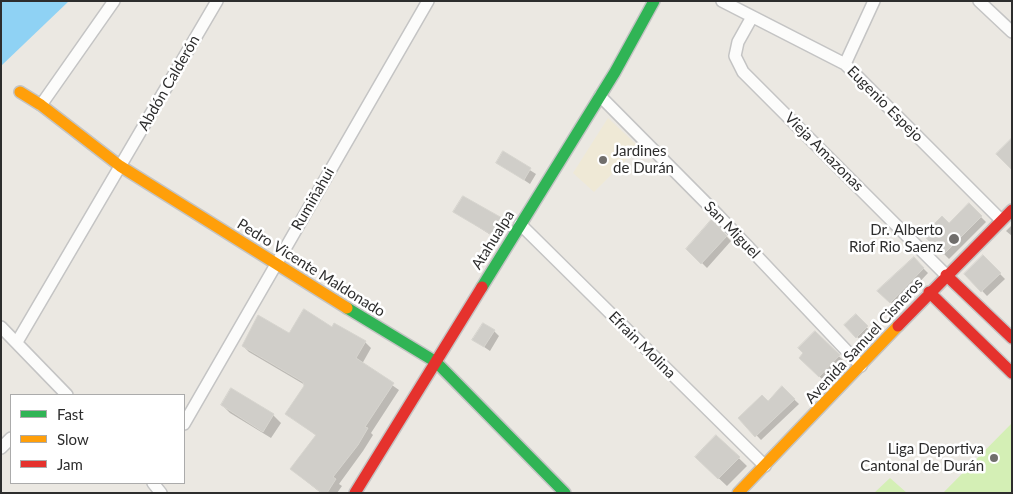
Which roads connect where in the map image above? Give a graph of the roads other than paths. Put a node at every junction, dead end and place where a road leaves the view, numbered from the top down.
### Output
1 (114, 1) edge
2 (217, 1) edge
3 (428, 1) edge
4 (654, 1) edge
5 (722, 1) edge
6 (874, 1) edge
7 (979, 1) edge
8 (752, 17) junction
9 (1012, 32) edge
10 (845, 64) junction
11 (20, 92) dead end
12 (600, 96) junction
13 (41, 105) junction
14 (120, 166) junction
15 (1012, 210) edge
16 (1001, 220) junction
17 (520, 224) junction
18 (274, 264) junction
19 (946, 275) junction
20 (929, 292) junction
21 (1, 327) edge
22 (1012, 338) edge
23 (17, 342) junction
24 (436, 362) junction
25 (862, 366) junction
26 (1012, 373) edge
27 (62, 393) edge
28 (185, 422) edge
29 (10, 439) edge
30 (1, 448) edge
31 (765, 466) junction
32 (355, 493) edge
33 (566, 493) edge
34 (738, 493) edge

1 - 13 street
2 - 14 street, Abdón Calderón
3 - 18 street, Rumiñahui
4 - 12 street, Atahualpa
5 - 8 street, Eugenio Espejo
6 - 10 street
7 - 9 street
8 - 10 street, Eugenio Espejo
8 - 19 street, Vieja Amazonas
10 - 16 street, Eugenio Espejo
11 - 13 street, Pedro Vicente Maldonado
12 - 17 street, Atahualpa
12 - 25 street, San Miguel
13 - 14 street, Pedro Vicente Maldonado
14 - 18 street, Pedro Vicente Maldonado
14 - 23 street, Abdón Calderón
15 - 16 street, Avenida Samuel Cisneros
16 - 19 street, Avenida Samuel Cisneros
17 - 24 street, Atahualpa
17 - 31 street, Efrain Molina
18 - 24 street, Pedro Vicente Maldonado
18 - 28 street, Rumiñahui
19 - 20 street, Avenida Samuel Cisneros
19 - 22 street
20 - 25 street, Avenida Samuel Cisneros
20 - 26 street
21 - 23 street
23 - 27 street
24 - 32 street, Atahualpa
24 - 33 street, Pedro Vicente Maldonado
25 - 31 street, Avenida Samuel Cisneros
29 - 30 street
31 - 34 street, Avenida Samuel Cisneros

